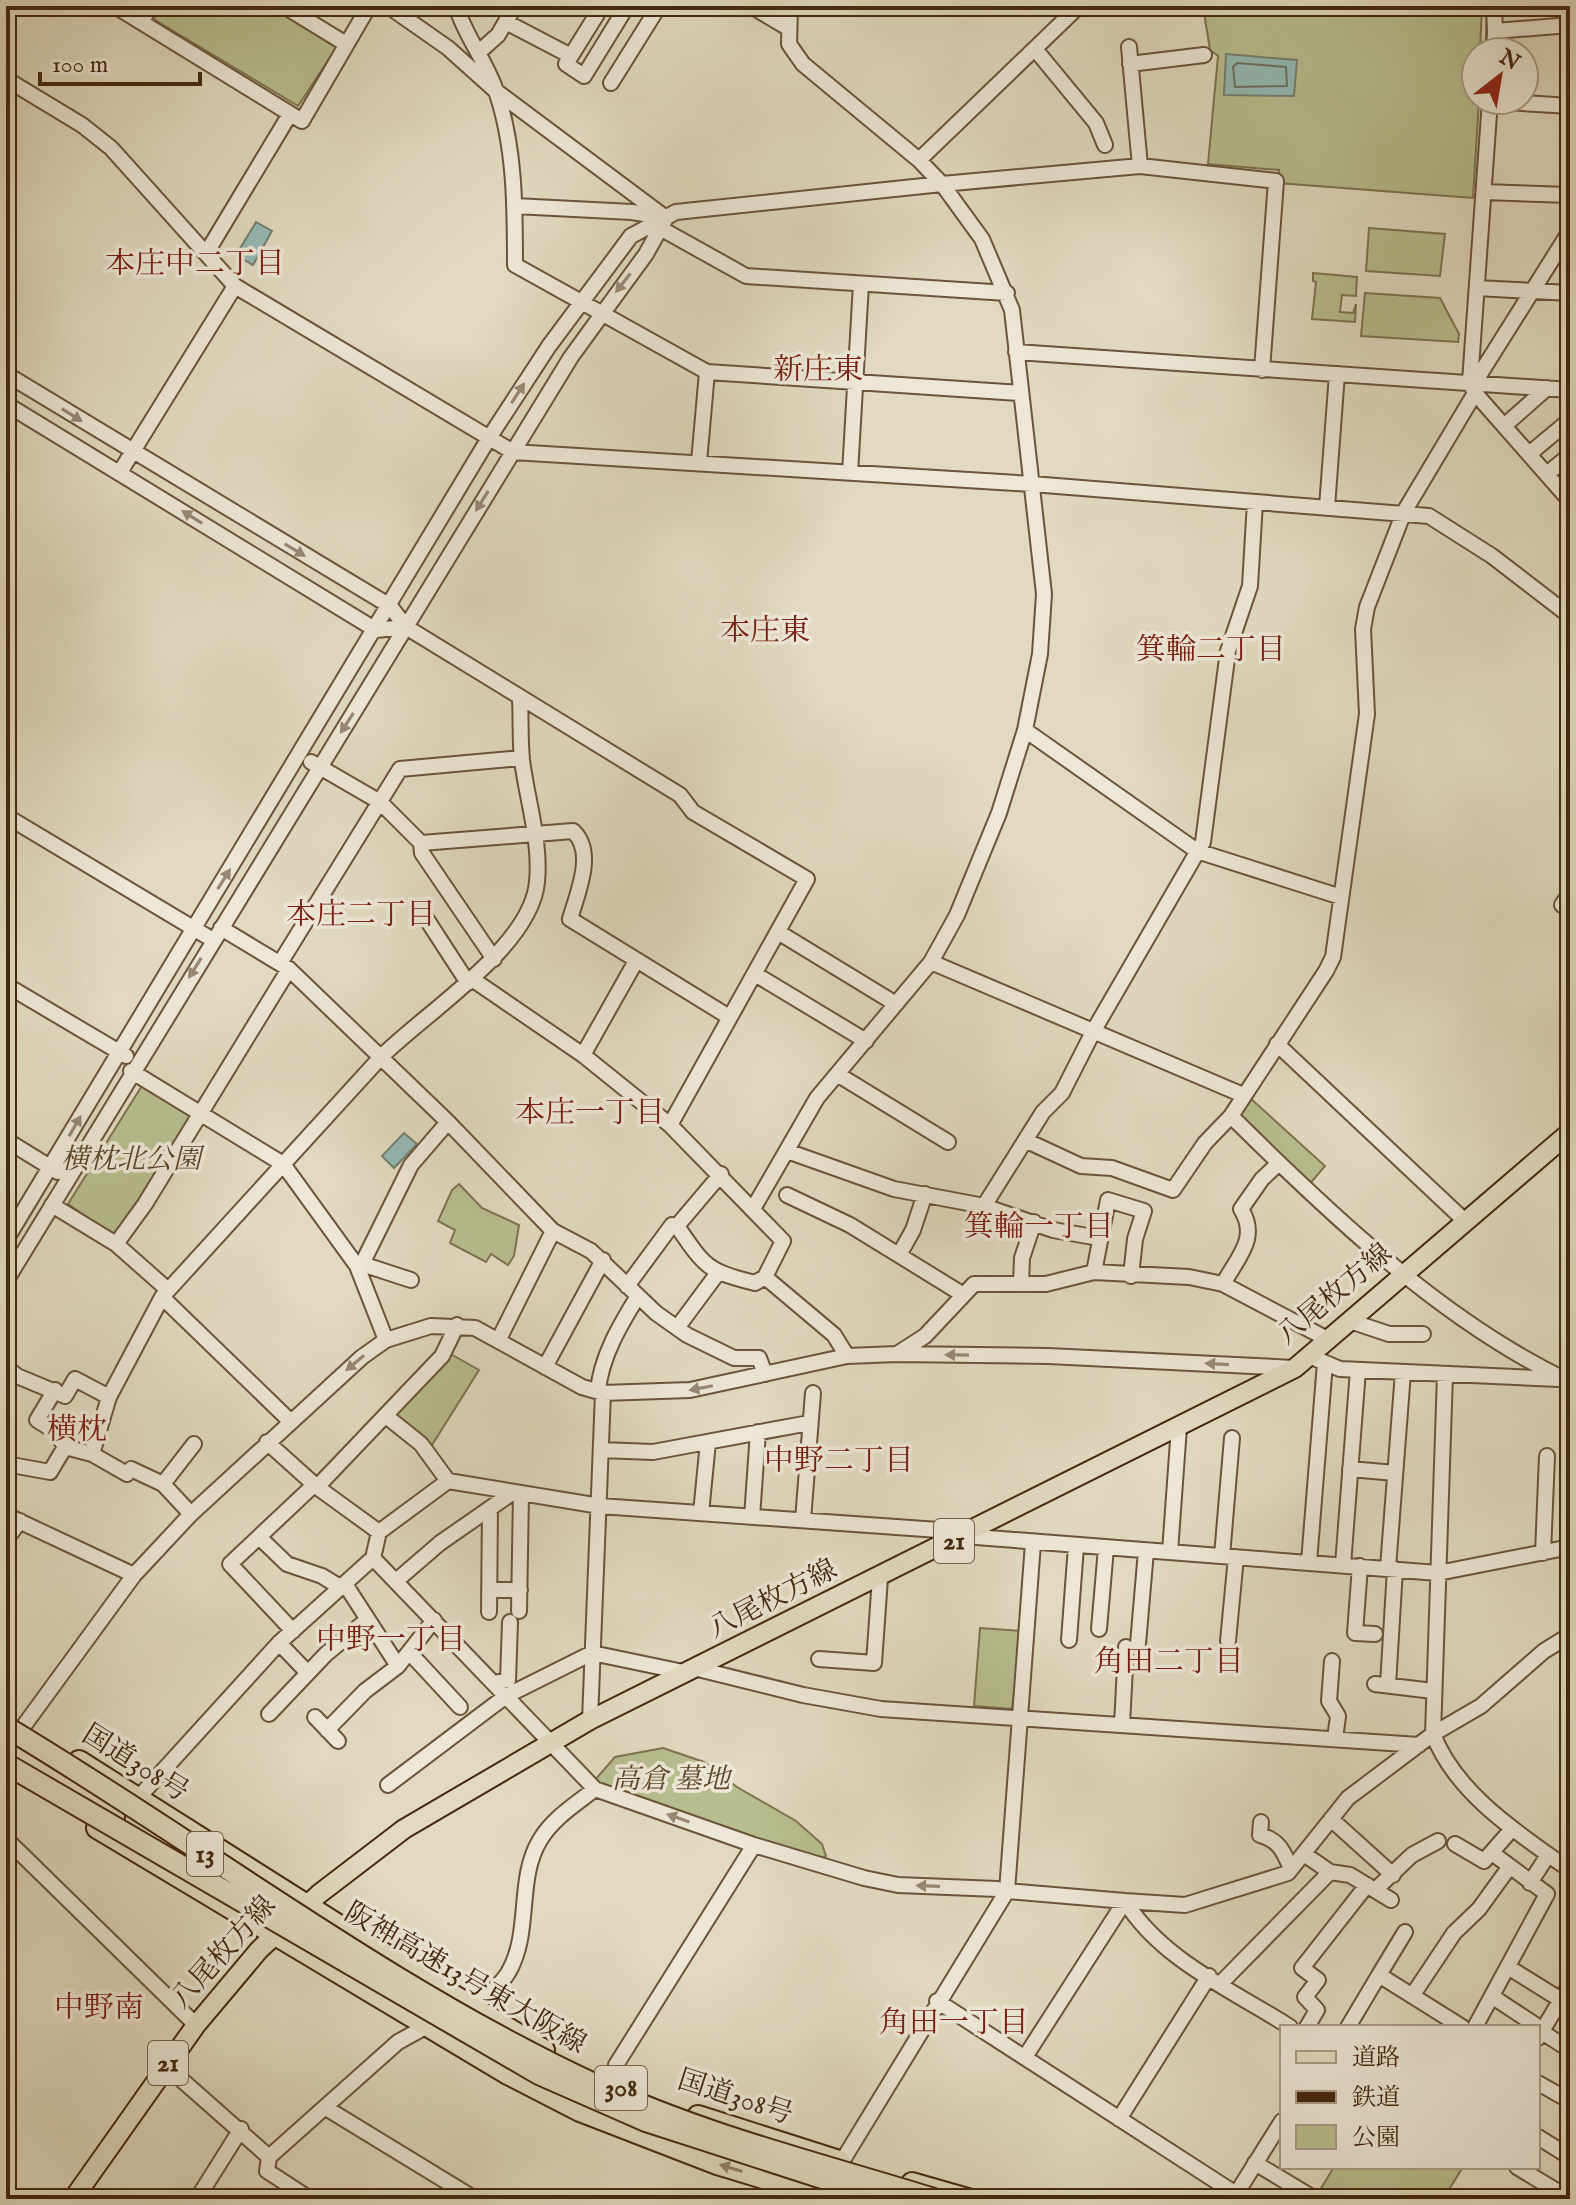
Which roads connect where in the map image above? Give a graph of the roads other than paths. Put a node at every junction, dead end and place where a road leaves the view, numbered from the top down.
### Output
1 (115, 6) edge
2 (151, 6) edge
3 (284, 6) edge
4 (369, 6) edge
5 (388, 6) edge
6 (456, 6) edge
7 (515, 6) edge
8 (602, 6) edge
9 (627, 6) edge
10 (659, 6) edge
11 (751, 6) edge
12 (790, 6) edge
13 (1079, 6) edge
14 (1494, 6) edge
15 (1062, 11) edge
16 (141, 22) junction
17 (506, 22) junction
18 (1570, 25) edge
19 (788, 28) junction
20 (1495, 31) junction
21 (1495, 36) edge
22 (346, 44) junction
23 (1129, 47) dead end
24 (1035, 49) junction
25 (479, 52) junction
26 (1204, 55) dead end
27 (571, 56) junction
28 (1130, 64) junction
29 (6, 79) edge
30 (611, 83) dead end
31 (496, 91) junction
32 (1540, 104) edge
33 (1570, 106) edge
34 (290, 114) junction
35 (1489, 116) edge
36 (1105, 145) dead end
37 (919, 160) junction
38 (1140, 166) junction
39 (942, 184) junction
40 (1484, 192) junction
41 (1570, 195) edge
42 (515, 206) junction
43 (663, 223) junction
44 (1570, 231) edge
45 (207, 252) junction
46 (861, 284) junction
47 (235, 286) junction
48 (1477, 288) junction
49 (1532, 291) junction
50 (1007, 293) junction
51 (1570, 293) edge
52 (581, 301) junction
53 (600, 312) junction
54 (1016, 352) junction
55 (1262, 370) junction
56 (707, 372) junction
57 (6, 374) edge
58 (1337, 374) junction
59 (854, 382) junction
60 (1469, 384) junction
61 (1547, 388) junction
62 (1570, 390) edge
63 (1020, 393) junction
64 (6, 404) edge
65 (1570, 420) edge
66 (1504, 426) junction
67 (489, 438) junction
68 (132, 452) junction
69 (513, 452) junction
70 (1529, 454) junction
71 (1570, 455) edge
72 (699, 462) junction
73 (120, 472) junction
74 (850, 473) junction
75 (1547, 474) junction
76 (1032, 484) junction
77 (1570, 501) edge
78 (1255, 502) junction
79 (1327, 507) junction
80 (1404, 512) junction
81 (390, 606) junction
82 (1570, 616) edge
83 (406, 627) junction
84 (376, 630) junction
85 (520, 699) junction
86 (1025, 730) junction
87 (301, 756) junction
88 (522, 758) junction
89 (319, 767) junction
90 (380, 802) junction
91 (6, 816) edge
92 (535, 836) junction
93 (421, 843) junction
94 (1197, 851) junction
95 (1341, 897) junction
96 (420, 909) dead end
97 (194, 929) junction
98 (778, 932) junction
99 (217, 934) junction
100 (494, 959) junction
101 (636, 961) junction
102 (931, 962) junction
103 (285, 966) junction
104 (755, 974) junction
105 (470, 981) junction
106 (6, 985) edge
107 (896, 1004) junction
108 (729, 1017) junction
109 (1094, 1030) junction
110 (866, 1041) junction
111 (1277, 1044) junction
112 (118, 1052) junction
113 (583, 1055) junction
114 (381, 1057) junction
115 (134, 1067) junction
116 (837, 1074) junction
117 (1243, 1095) junction
118 (201, 1114) junction
119 (1231, 1116) junction
120 (448, 1122) junction
121 (670, 1125) junction
122 (1570, 1132) edge
123 (6, 1140) edge
124 (1027, 1141) junction
125 (948, 1142) dead end
126 (787, 1151) junction
127 (1279, 1163) junction
128 (283, 1164) junction
129 (51, 1168) junction
130 (721, 1174) junction
131 (68, 1178) junction
132 (925, 1194) junction
133 (787, 1195) dead end
134 (52, 1205) junction
135 (984, 1206) junction
136 (754, 1207) junction
137 (1465, 1221) junction
138 (1034, 1222) junction
139 (677, 1226) junction
140 (553, 1231) junction
141 (1099, 1238) junction
142 (6, 1240) edge
143 (116, 1244) junction
144 (899, 1255) junction
145 (603, 1260) junction
146 (359, 1265) junction
147 (1094, 1272) junction
148 (1406, 1273) junction
149 (717, 1274) junction
150 (1131, 1276) junction
151 (765, 1277) junction
152 (411, 1280) dead end
153 (6, 1281) edge
154 (1021, 1284) junction
155 (1223, 1284) junction
156 (633, 1291) junction
157 (165, 1294) junction
158 (962, 1294) junction
159 (1350, 1321) junction
160 (457, 1325) junction
161 (677, 1328) junction
162 (1423, 1334) dead end
163 (499, 1339) junction
164 (386, 1340) junction
165 (1329, 1340) junction
166 (897, 1354) junction
167 (847, 1356) junction
168 (1310, 1362) junction
169 (6, 1367) edge
170 (545, 1367) junction
171 (1358, 1370) junction
172 (1403, 1372) junction
173 (765, 1374) junction
174 (1445, 1375) junction
175 (1567, 1379) edge
176 (55, 1390) junction
177 (600, 1392) junction
178 (813, 1393) dead end
179 (109, 1397) junction
180 (386, 1416) junction
181 (289, 1420) junction
182 (809, 1423) junction
183 (1179, 1427) junction
184 (758, 1432) junction
185 (1232, 1438) dead end
186 (267, 1442) junction
187 (708, 1442) junction
188 (194, 1444) dead end
189 (65, 1447) junction
190 (601, 1450) junction
191 (92, 1454) junction
192 (1547, 1456) dead end
193 (6, 1464) edge
194 (1350, 1469) junction
195 (1395, 1473) junction
196 (448, 1481) junction
197 (163, 1484) junction
198 (316, 1486) junction
199 (517, 1494) junction
200 (600, 1506) junction
201 (490, 1509) junction
202 (701, 1513) junction
203 (191, 1514) junction
204 (752, 1517) junction
205 (13, 1518) edge
206 (803, 1520) junction
207 (379, 1532) junction
208 (963, 1536) junction
209 (259, 1537) junction
210 (6, 1540) edge
211 (1033, 1543) junction
212 (1076, 1546) junction
213 (1570, 1547) edge
214 (1106, 1548) junction
215 (1146, 1551) junction
216 (1170, 1552) junction
217 (1543, 1553) junction
218 (1229, 1556) junction
219 (373, 1558) junction
220 (1309, 1562) junction
221 (1343, 1565) junction
222 (1360, 1566) junction
223 (1391, 1569) junction
224 (1438, 1573) junction
225 (134, 1575) junction
226 (880, 1578) junction
227 (396, 1581) junction
228 (342, 1586) junction
229 (489, 1590) junction
230 (520, 1590) junction
231 (489, 1612) dead end
232 (367, 1620) junction
233 (434, 1620) junction
234 (1099, 1629) dead end
235 (293, 1631) junction
236 (1375, 1634) dead end
237 (1570, 1635) edge
238 (1069, 1640) dead end
239 (1228, 1641) dead end
240 (279, 1643) junction
241 (409, 1652) junction
242 (592, 1653) junction
243 (819, 1659) dead end
244 (1332, 1661) dead end
245 (398, 1666) junction
246 (693, 1671) junction
247 (308, 1673) junction
248 (494, 1683) junction
249 (1433, 1691) junction
250 (506, 1696) junction
251 (460, 1707) dead end
252 (269, 1714) dead end
253 (315, 1717) dead end
254 (1017, 1718) junction
255 (590, 1720) junction
256 (1122, 1725) junction
257 (10, 1729) edge
258 (327, 1730) junction
259 (1433, 1734) junction
260 (1335, 1739) junction
261 (338, 1741) dead end
262 (552, 1741) junction
263 (1419, 1745) junction
264 (6, 1750) edge
265 (6, 1764) edge
266 (6, 1773) edge
267 (388, 1785) dead end
268 (595, 1789) junction
269 (139, 1797) junction
270 (108, 1807) junction
271 (1331, 1819) junction
272 (1261, 1822) dead end
273 (1512, 1829) junction
274 (6, 1839) edge
275 (1438, 1841) dead end
276 (1455, 1844) dead end
277 (754, 1845) junction
278 (1492, 1853) junction
279 (1304, 1854) junction
280 (1548, 1855) junction
281 (232, 1860) junction
282 (1569, 1866) edge
283 (1291, 1869) junction
284 (1508, 1869) junction
285 (1330, 1872) junction
286 (1393, 1875) junction
287 (1530, 1883) junction
288 (1371, 1887) junction
289 (1006, 1892) junction
290 (1391, 1900) dead end
291 (1125, 1901) junction
292 (306, 1905) junction
293 (227, 1906) junction
294 (1405, 1932) dead end
295 (275, 1935) junction
296 (1508, 1967) junction
297 (1379, 1975) junction
298 (1215, 1980) junction
299 (1570, 1984) edge
300 (1412, 1996) junction
301 (1493, 1997) junction
302 (1561, 2000) junction
303 (937, 2001) junction
304 (472, 2007) junction
305 (196, 2025) junction
306 (1287, 2025) edge
307 (1308, 2025) edge
308 (1349, 2025) edge
309 (1459, 2025) edge
310 (1476, 2025) edge
311 (1530, 2025) edge
312 (427, 2026) junction
313 (1541, 2033) edge
314 (1570, 2050) edge
315 (1025, 2057) junction
316 (616, 2065) dead end
317 (166, 2066) junction
318 (1540, 2084) edge
319 (1570, 2101) edge
320 (326, 2108) junction
321 (1119, 2119) junction
322 (1280, 2124) edge
323 (241, 2129) junction
324 (1540, 2138) edge
325 (269, 2157) junction
326 (1570, 2157) edge
327 (841, 2161) junction
328 (1255, 2163) junction
329 (1520, 2169) edge
330 (1234, 2196) edge
331 (824, 2198) edge
332 (73, 2199) edge
333 (197, 2199) edge
334 (310, 2199) edge
335 (475, 2199) edge
336 (887, 2199) edge
337 (934, 2199) edge
338 (968, 2199) edge
339 (1315, 2199) edge
340 (1570, 2199) edge

1 - 16 street
2 - 16 street
3 - 22 street
4 - 22 street
5 - 31 street
6 - 25 street
7 - 17 street
8 - 27 street
9 - 27 street
10 - 30 street
11 - 19 street
12 - 19 street
13 - 15 street
14 - 20 street
15 - 24 street
16 - 34 street
17 - 25 street
17 - 27 street
18 - 20 street
19 - 37 street
20 - 21 street
22 - 34 street
23 - 28 street
24 - 36 street
24 - 37 street
25 - 31 street
26 - 28 street
28 - 38 street
29 - 45 street
31 - 42 street
31 - 43 street
32 - 33 street
34 - 45 street
35 - 40 street
37 - 39 street
38 - 39 street
38 - 55 street
39 - 43 street
39 - 50 street
40 - 41 street
40 - 48 street
42 - 43 street
42 - 52 street
43 - 46 street
43 - 52 street
43 -> 53 street
44 - 49 street
45 - 47 street
46 - 50 street
46 - 59 street
47 - 67 street
47 - 68 street
48 - 49 street
48 - 60 street
49 - 51 street
49 - 60 street
50 - 54 street
52 - 53 street
67 -> 52 street
53 - 56 street
53 - 69 street
54 - 55 street
54 - 63 street
55 - 58 street
56 - 59 street
56 - 72 street
57 -> 68 street
58 - 60 street
58 - 79 street
59 - 63 street
59 - 74 street
60 - 61 street
60 - 66 street
60 - 80 street
61 - 62 street
61 - 66 street
63 - 76 street
64 - 73 street
65 - 70 street
66 - 70 street
67 - 69 street
67 - 81 street
68 - 73 street
68 -> 81 street
69 - 72 street
69 -> 83 street
70 - 75 street
71 - 75 street
72 - 74 street
84 -> 73 street
74 - 76 street
75 - 77 street
76 - 78 street
76 - 86 street
78 - 79 street
78 - 94 street
79 - 80 street
80 - 82 street
80 - 95 street
81 - 83 street
81 - 84 street
83 - 84 street
83 - 85 street
83 -> 89 street
84 - 87 street
85 - 88 street
85 - 98 street
86 - 94 street
86 - 102 street
87 - 89 street
97 -> 87 street
88 - 90 street
88 - 92 street
89 - 90 street
89 - 99 street
90 - 93 street
90 - 103 street
91 - 97 street
92 - 93 street
92 - 100 street
92 - 101 street
93 - 100 street
94 - 95 street
94 - 109 street
95 - 111 street
96 - 105 street
97 - 99 street
97 - 112 street
98 - 104 street
98 - 107 street
99 - 103 street
99 -> 115 street
100 - 105 street
101 - 108 street
101 - 113 street
102 - 107 street
102 - 109 street
103 - 114 street
103 - 118 street
104 - 108 street
104 - 110 street
105 - 113 street
105 - 114 street
106 - 112 street
107 - 110 street
108 - 121 street
109 - 117 street
109 - 124 street
110 - 116 street
111 - 117 street
111 - 137 street
112 - 115 street
129 -> 112 street
113 - 121 street
114 - 120 street
114 - 128 street
115 - 118 street
115 - 131 street
116 - 125 street
116 - 126 street
117 - 119 street
118 - 128 street
118 - 143 street
119 - 124 street
119 - 127 street
120 - 140 street
120 - 146 street
121 - 130 street
122 - 137 main road, 八尾枚方線 / 21
123 - 129 street
124 - 135 street
126 - 132 street
126 - 136 street
127 - 148 street
127 - 155 street
128 - 146 street
128 - 157 street
129 - 131 street
129 - 142 street
130 - 136 street
130 - 139 street
131 - 134 street
132 - 135 street
132 - 144 street
133 - 144 street
134 - 143 street
134 - 153 street
135 - 138 street
136 - 151 street
137 - 148 main road, 八尾枚方線 / 21
138 - 141 street
138 - 154 street
139 - 149 street
139 - 156 street
140 - 145 street
140 - 163 street
141 - 147 street
141 - 150 street
143 - 157 street
144 - 158 street
145 - 156 street
145 - 170 street
146 - 152 street
146 - 164 street
147 - 150 street
147 - 154 street
148 - 159 main road, 八尾枚方線 / 21
148 - 175 street
149 - 151 street
149 - 161 street
150 - 155 street
151 - 167 street
154 - 158 street
155 - 165 street
156 - 161 street
156 - 177 street
157 - 179 street
157 - 181 street
158 - 166 street
159 - 162 street
159 - 165 main road, 八尾枚方線 / 21
160 - 163 street
160 - 164 street
160 - 180 street
161 - 173 street
163 - 170 street
164 -> 181 street
165 - 168 main road, 八尾枚方線 / 21
166 - 167 street
168 -> 166 street
167 - 173 street
168 - 171 street
168 - 183 main road, 八尾枚方線 / 21
168 - 220 street
169 - 176 street
170 - 177 street
171 - 172 street
171 - 194 street
172 - 174 street
172 - 195 street
173 -> 177 street
174 - 175 street
174 - 224 street
176 - 179 street
176 - 189 street
177 - 190 street
178 - 182 street
179 - 191 street
180 - 196 street
180 - 198 street
181 - 186 street
182 - 184 street
182 - 206 street
183 - 208 main road, 八尾枚方線 / 21
183 - 216 street
184 - 187 street
184 - 204 street
185 - 218 street
186 - 198 street
186 - 203 street
187 - 190 street
187 - 202 street
188 - 197 street
189 - 191 street
189 - 193 street
190 - 200 street
191 - 197 street
192 - 217 street
194 - 195 street
194 - 221 street
195 - 223 street
196 - 199 street
196 - 207 street
197 - 203 street
198 - 207 street
198 - 209 street
199 - 200 street
199 - 201 street
199 - 230 street
200 - 202 street
200 - 242 street
201 - 227 street
201 - 229 street
202 - 204 street
203 - 225 street
204 - 206 street
205 - 210 street
205 - 225 street
206 - 208 street
207 - 219 street
208 - 211 street
208 - 226 main road, 八尾枚方線 / 21
209 - 228 street
209 - 235 street
211 - 212 street
211 - 254 street
212 - 214 street
212 - 238 street
213 - 217 street
214 - 215 street
214 - 234 street
215 - 216 street
215 - 256 street
216 - 218 street
217 - 224 street
218 - 220 street
218 - 239 street
219 - 227 street
219 - 228 street
220 - 221 street
221 - 222 street
222 - 223 street
222 - 236 street
223 - 224 street
223 - 249 street
224 - 249 street
225 - 257 street
226 - 243 street
226 - 246 main road, 八尾枚方線 / 21
227 - 233 street
228 - 232 street
228 - 235 street
229 - 230 street
229 - 231 street
230 - 248 street
232 - 245 street
232 - 247 street
233 - 241 street
233 - 248 street
235 - 240 street
237 - 259 street
240 - 247 street
240 - 269 street
241 - 245 street
241 - 251 street
242 - 246 street
242 - 250 street
242 - 255 street
244 - 260 street
245 - 258 street
246 - 254 street
246 - 255 main road, 八尾枚方線 / 21
247 - 252 street
248 - 250 street
249 - 259 street
250 - 262 street
250 - 267 street
253 - 258 street
254 - 256 street
254 - 289 street
255 - 262 main road, 八尾枚方線 / 21
256 - 260 street
257 - 264 street
257 - 269 highway, 国道308号 / 308
257 - 270 highway
257 - 337 highway, 阪神高速13号東大阪線 / 13, bridge
258 - 261 street
259 - 263 street
259 - 273 street
260 - 263 street
262 - 268 street
262 - 292 main road, 八尾枚方線 / 21
263 - 271 street
264 - 270 highway
265 - 336 highway, 阪神高速13号東大阪線 / 13, bridge
266 - 293 highway, 308
277 -> 268 street
268 - 304 street
269 - 281 highway, 国道308号 / 308
270 - 281 highway
270 - 293 highway
271 - 279 street
271 - 286 street
272 - 283 street
273 - 278 street
273 - 280 street
274 - 305 street
275 - 286 street
276 - 278 street
289 -> 277 street
277 - 316 street
278 - 284 street
279 - 283 street
279 - 285 street
280 - 282 street
280 - 287 street
281 - 292 highway, 国道308号 / 308
283 - 291 street
284 - 287 street
284 - 300 street
285 - 288 street
285 - 298 street
286 - 288 street
287 - 296 street
288 - 290 street
288 - 307 street
289 - 291 street
289 - 303 street
291 - 298 street
291 - 315 street
292 - 295 main road, 八尾枚方線 / 21
292 - 304 highway, 国道308号 / 308
293 - 295 highway, 308
294 - 297 street
295 - 305 main road, 八尾枚方線 / 21
295 - 312 highway, 308
296 - 301 street
296 - 302 street
297 - 300 street
297 - 308 street
298 - 306 street
298 - 321 street
299 - 302 street
300 - 309 street
301 - 310 street
301 - 311 street
302 - 313 street
303 - 315 street
303 - 327 street
304 - 327 highway, 国道308号 / 308
305 - 317 main road, 八尾枚方線 / 21
312 - 320 street
331 -> 312 highway, 308
313 - 314 street
315 - 321 street
317 - 323 street
317 - 332 main road, 八尾枚方線 / 21
318 - 319 street
320 - 325 street
320 - 335 street
321 - 330 street
322 - 328 street
323 - 325 street
323 - 333 street
324 - 326 street
325 - 334 street
327 - 331 street
327 - 338 highway, 国道308号 / 308
328 - 330 street
328 - 339 street
329 - 340 street

